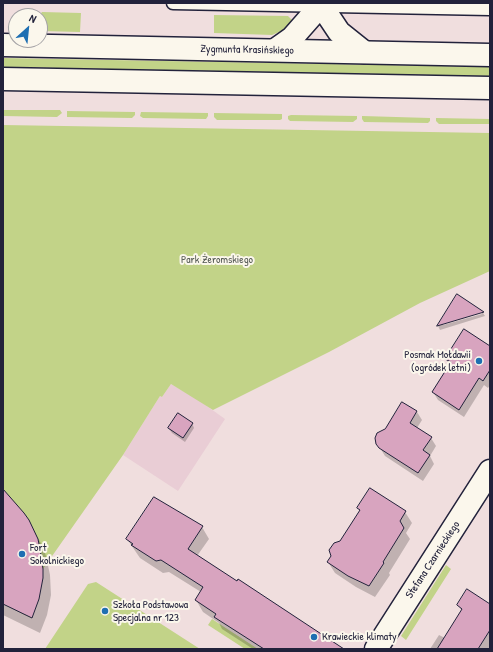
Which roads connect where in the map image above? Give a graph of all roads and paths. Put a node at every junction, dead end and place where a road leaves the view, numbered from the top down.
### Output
1 (173, 3) edge
2 (321, 4) edge
3 (490, 9) edge
4 (3, 45) edge
5 (275, 50) junction
6 (364, 52) junction
7 (490, 55) edge
8 (3, 79) edge
9 (490, 88) edge
10 (487, 482) edge
11 (376, 649) edge

1 - 2 lane
2 - 3 lane
2 - 5 main road
2 - 6 main road
4 - 5 main road, Zygmunta Krasińskiego
5 - 6 main road, Zygmunta Krasińskiego
6 - 7 main road, Zygmunta Krasińskiego
8 - 9 main road
10 - 11 main road, Stefana Czarnieckiego

